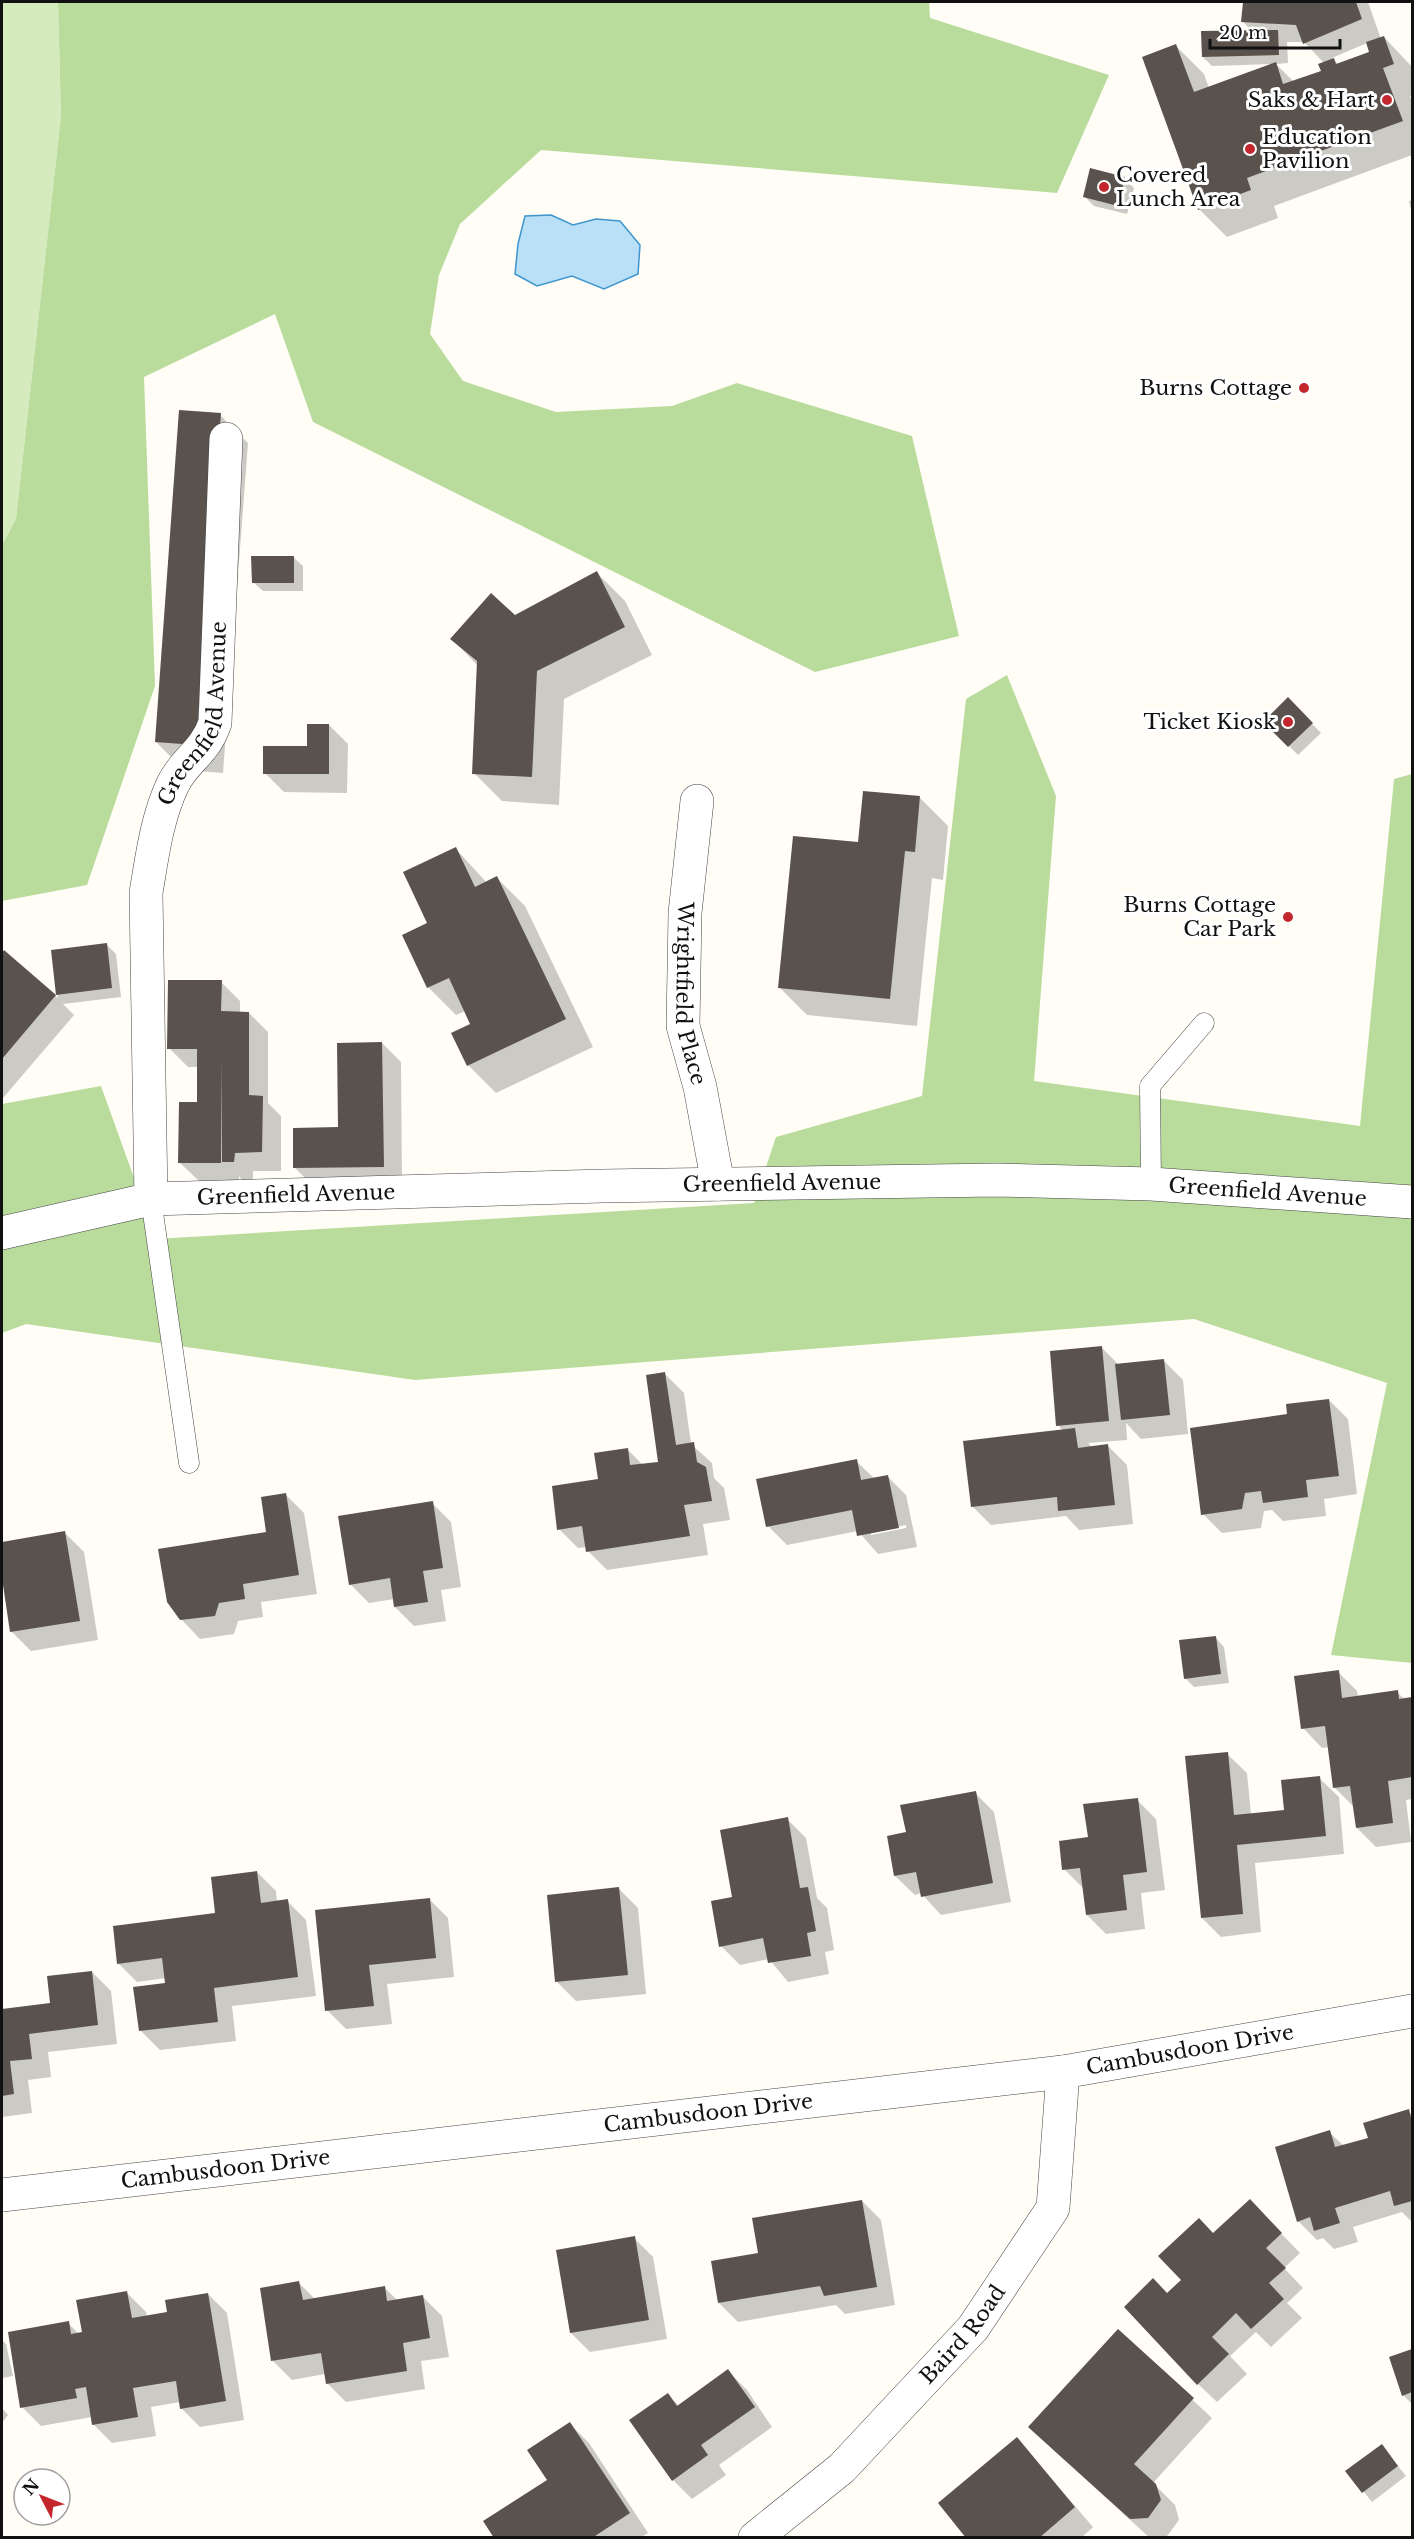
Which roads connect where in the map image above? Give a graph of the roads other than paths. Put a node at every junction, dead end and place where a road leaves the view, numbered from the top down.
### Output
1 (226, 439) dead end
2 (697, 801) dead end
3 (1204, 1023) dead end
4 (718, 1184) junction
5 (1151, 1184) junction
6 (151, 1199) junction
7 (1413, 1202) edge
8 (2, 1233) edge
9 (189, 1463) dead end
10 (1413, 2011) edge
11 (1063, 2072) junction
12 (2, 2195) edge
13 (755, 2538) edge

1 - 6 street, Greenfield Avenue
2 - 4 street, Wrightfield Place
3 - 5 lane
4 - 5 street, Greenfield Avenue
4 - 6 street, Greenfield Avenue
5 - 7 street, Greenfield Avenue
6 - 8 street, Greenfield Avenue
6 - 9 lane
10 - 11 street, Cambusdoon Drive
11 - 12 street, Cambusdoon Drive
11 - 13 street, Baird Road

